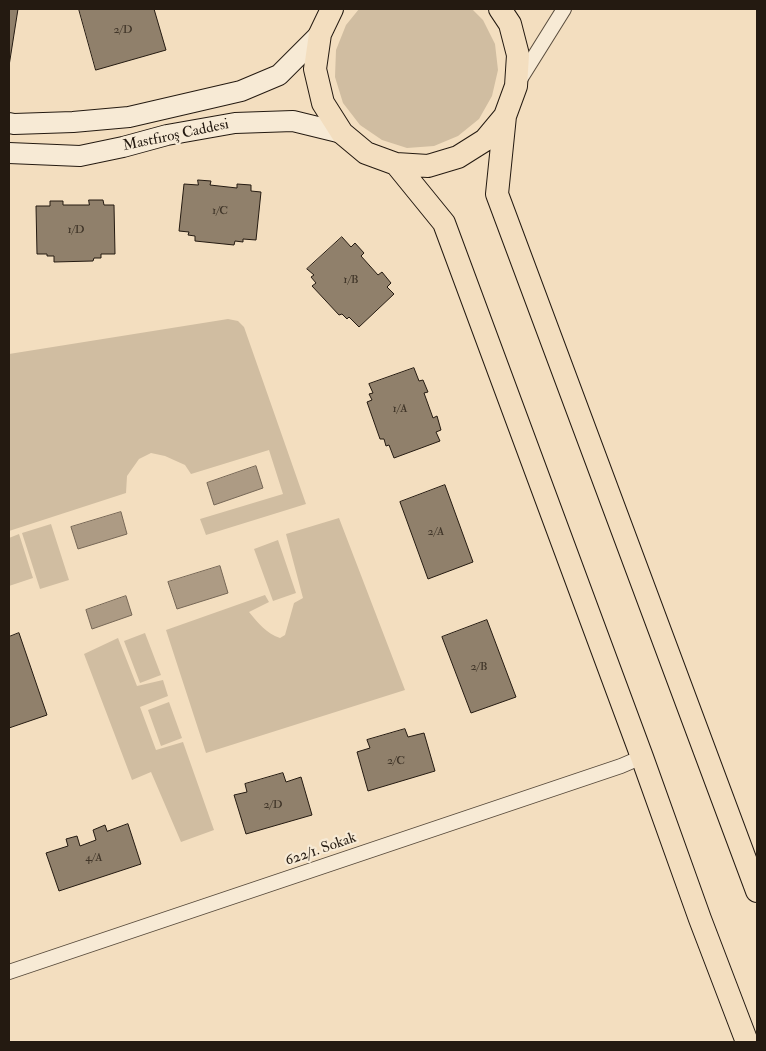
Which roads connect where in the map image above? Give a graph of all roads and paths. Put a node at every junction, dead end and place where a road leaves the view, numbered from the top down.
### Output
1 (332, 9) edge
2 (500, 9) edge
3 (564, 9) edge
4 (320, 34) junction
5 (516, 86) junction
6 (505, 116) junction
7 (9, 123) edge
8 (342, 133) junction
9 (9, 153) edge
10 (396, 164) junction
11 (642, 757) junction
12 (757, 891) edge
13 (9, 972) edge
14 (747, 1042) edge

1 - 4 main road
2 - 5 main road
3 - 5 street
4 - 7 main road, Mastfıroş Caddesi
4 - 8 main road
5 - 6 main road
6 - 10 main road
6 - 12 main road
8 - 9 main road, Mastfıroş Caddesi
8 - 10 main road
10 - 11 main road
11 - 13 street, 622/1. Sokak
11 - 14 main road

